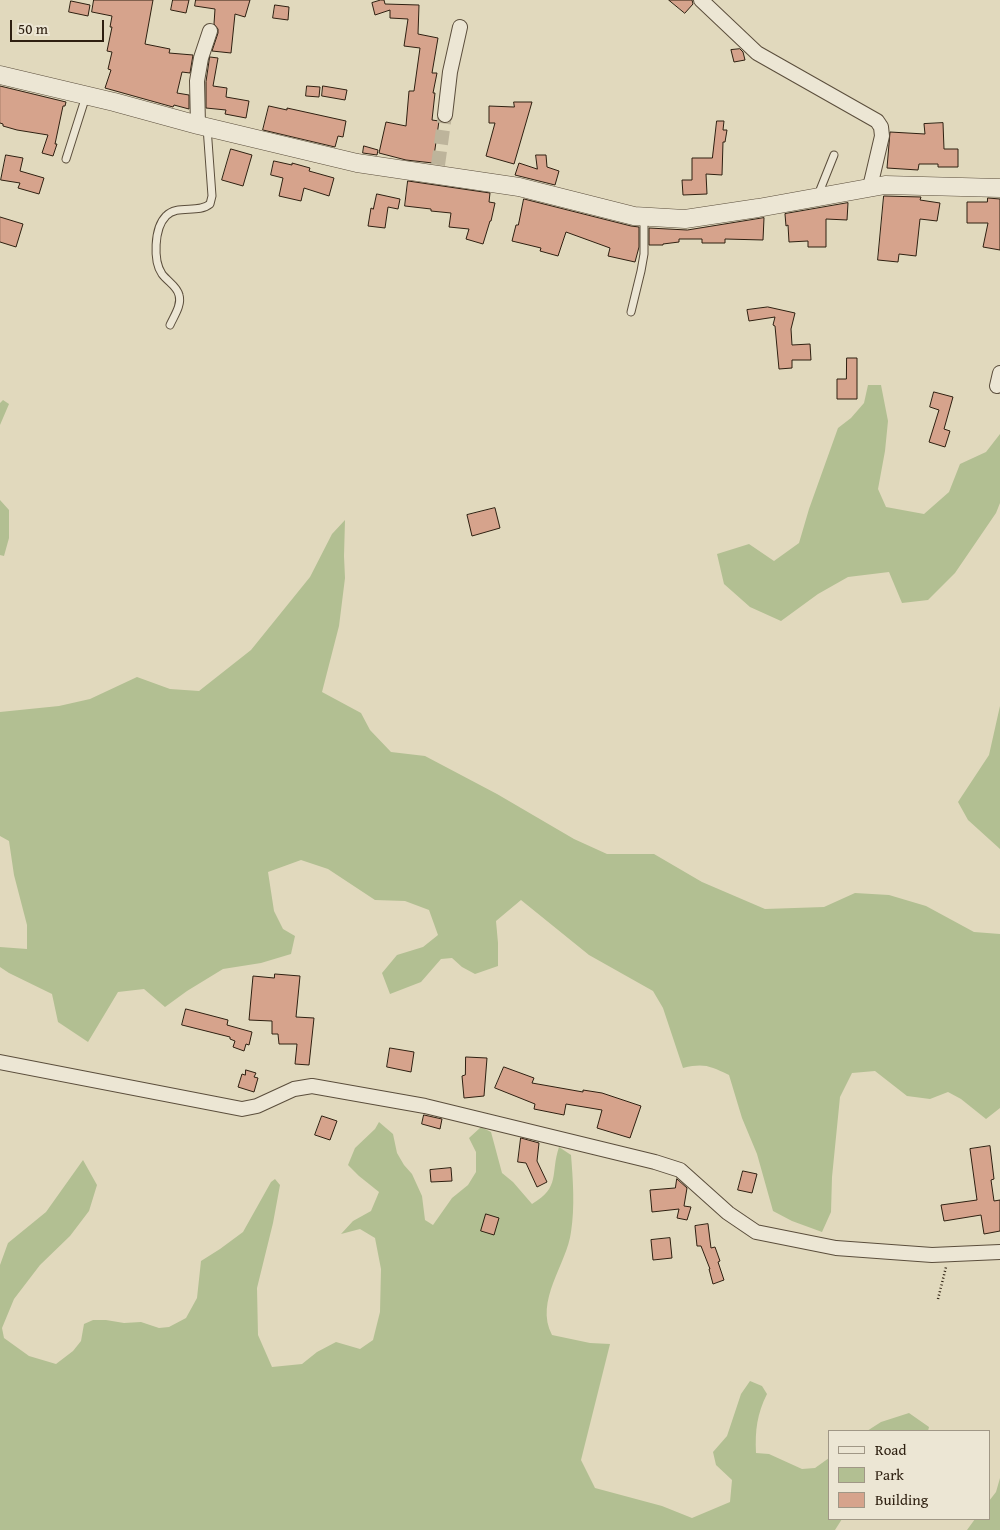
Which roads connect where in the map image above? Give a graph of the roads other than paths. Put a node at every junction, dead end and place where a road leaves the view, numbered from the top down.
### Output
1 (701, 0) edge
2 (460, 27) dead end
3 (210, 31) dead end
4 (0, 74) edge
5 (86, 95) junction
6 (445, 115) tunnel mouth
7 (203, 126) junction
8 (834, 155) dead end
9 (66, 159) dead end
10 (870, 187) junction
11 (1000, 188) edge
12 (816, 197) junction
13 (644, 217) junction
14 (631, 312) dead end
15 (170, 324) dead end
16 (0, 1062) edge
17 (1000, 1252) edge

1 - 10 street
2 - 6 street
3 - 7 street
4 - 5 street
5 - 7 street
5 - 9 lane
7 - 13 street
7 - 15 lane
8 - 12 lane
10 - 11 street
10 - 12 street
12 - 13 street
13 - 14 lane
16 - 17 street

